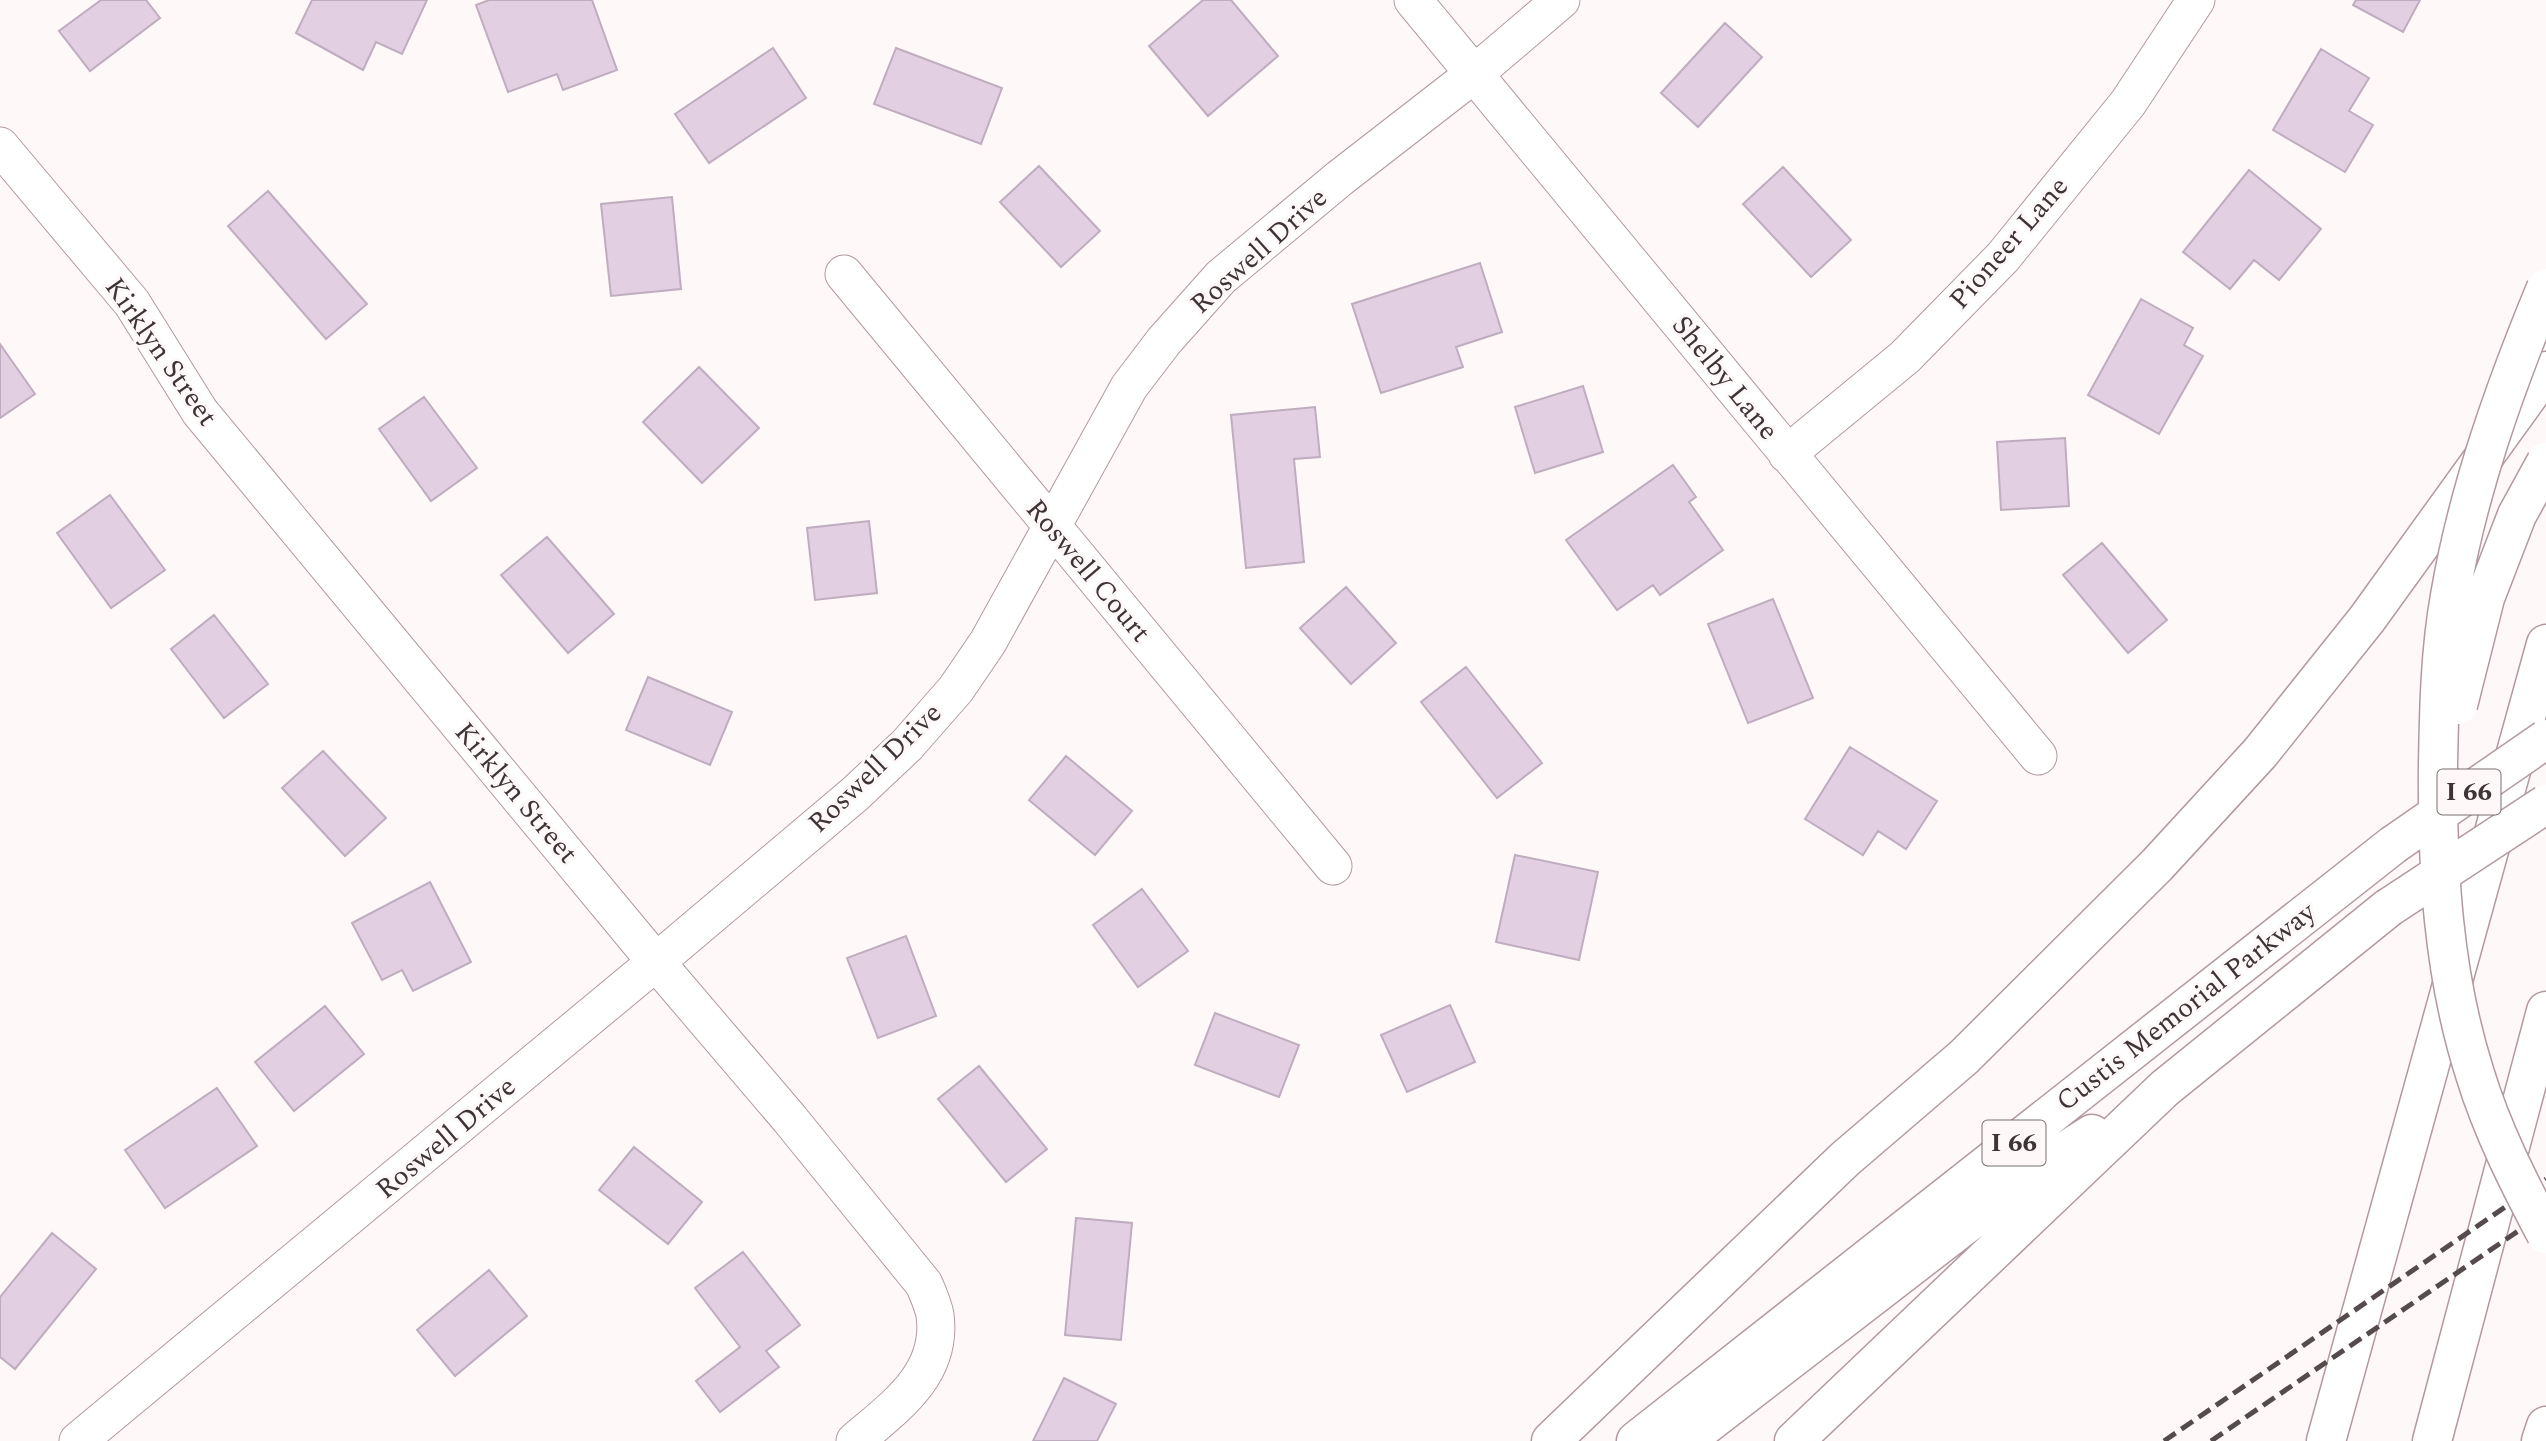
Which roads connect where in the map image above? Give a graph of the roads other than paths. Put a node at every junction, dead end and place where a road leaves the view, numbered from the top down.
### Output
1 (1413, 0) edge
2 (1561, 0) edge
3 (2196, 0) edge
4 (1474, 74) junction
5 (0, 146) edge
6 (844, 274) dead end
7 (2546, 288) edge
8 (2546, 371) edge
9 (1787, 454) junction
10 (2546, 461) edge
11 (1052, 527) junction
12 (2546, 643) edge
13 (2546, 739) edge
14 (2038, 757) dead end
15 (2546, 804) edge
16 (2438, 821) junction
17 (1334, 866) dead end
18 (656, 962) junction
19 (2546, 1012) edge
20 (2165, 1088) junction
21 (2546, 1234) edge
22 (2546, 1426) edge
23 (78, 1441) edge
24 (855, 1441) edge
25 (1551, 1441) edge
26 (1636, 1441) edge
27 (1685, 1441) edge
28 (1794, 1441) edge
29 (2326, 1441) edge
30 (2432, 1441) edge
31 (2541, 1441) edge

1 - 4 street, Shelby Lane
2 - 4 street, Roswell Drive
3 - 9 street, Pioneer Lane
4 - 9 street, Shelby Lane
4 - 11 street, Roswell Drive
5 - 18 street, Kirklyn Street
6 - 11 street, Roswell Court
7 - 16 highway, bridge
8 - 25 highway
9 - 14 street, Shelby Lane
10 - 16 highway, bridge
11 - 17 street, Roswell Court
11 - 18 street, Roswell Drive
12 - 29 highway
13 - 26 highway, Custis Memorial Parkway / I 66, bridge
15 - 20 highway, bridge
16 - 21 highway, bridge
18 - 23 street, Roswell Drive
18 - 24 street, Kirklyn Street
19 - 30 highway
20 - 27 highway
20 - 28 highway
22 - 31 highway

